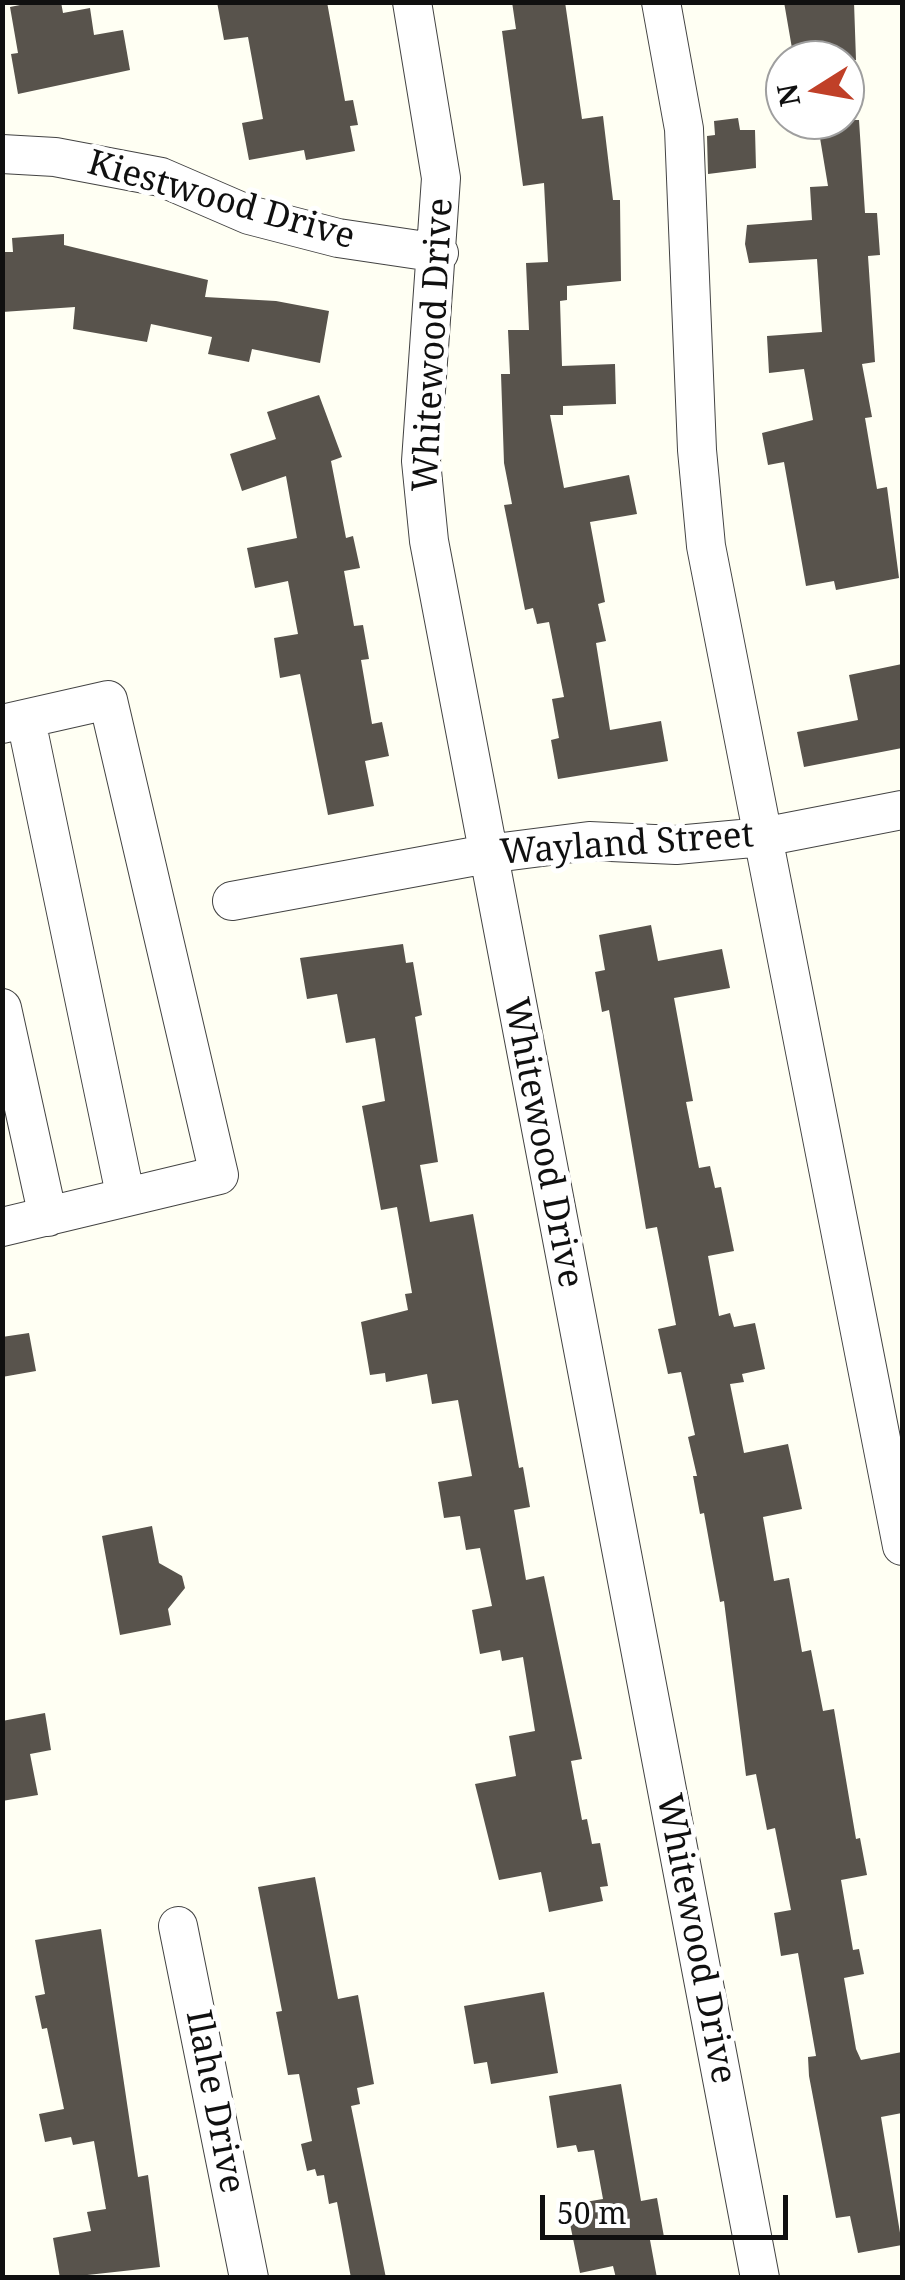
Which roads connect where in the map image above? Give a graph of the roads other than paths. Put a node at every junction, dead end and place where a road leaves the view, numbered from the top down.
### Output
1 (412, 2) edge
2 (660, 2) edge
3 (2, 154) edge
4 (439, 253) junction
5 (14, 722) edge
6 (902, 810) edge
7 (763, 837) junction
8 (487, 854) junction
9 (232, 901) dead end
10 (2, 1008) edge
11 (125, 1194) junction
12 (48, 1218) junction
13 (2, 1227) edge
14 (902, 1546) edge
15 (178, 1926) dead end
16 (249, 2278) edge
17 (760, 2278) edge

1 - 4 street, Whitewood Drive
2 - 7 street
3 - 4 street, Kiestwood Drive
4 - 8 street, Whitewood Drive
5 - 11 street
5 - 11 street
6 - 7 street, Wayland Street
7 - 8 street, Wayland Street
7 - 14 street
8 - 9 street, Wayland Street
8 - 17 street, Whitewood Drive
10 - 12 street
11 - 12 street
12 - 13 street
15 - 16 street, Ilahe Drive

